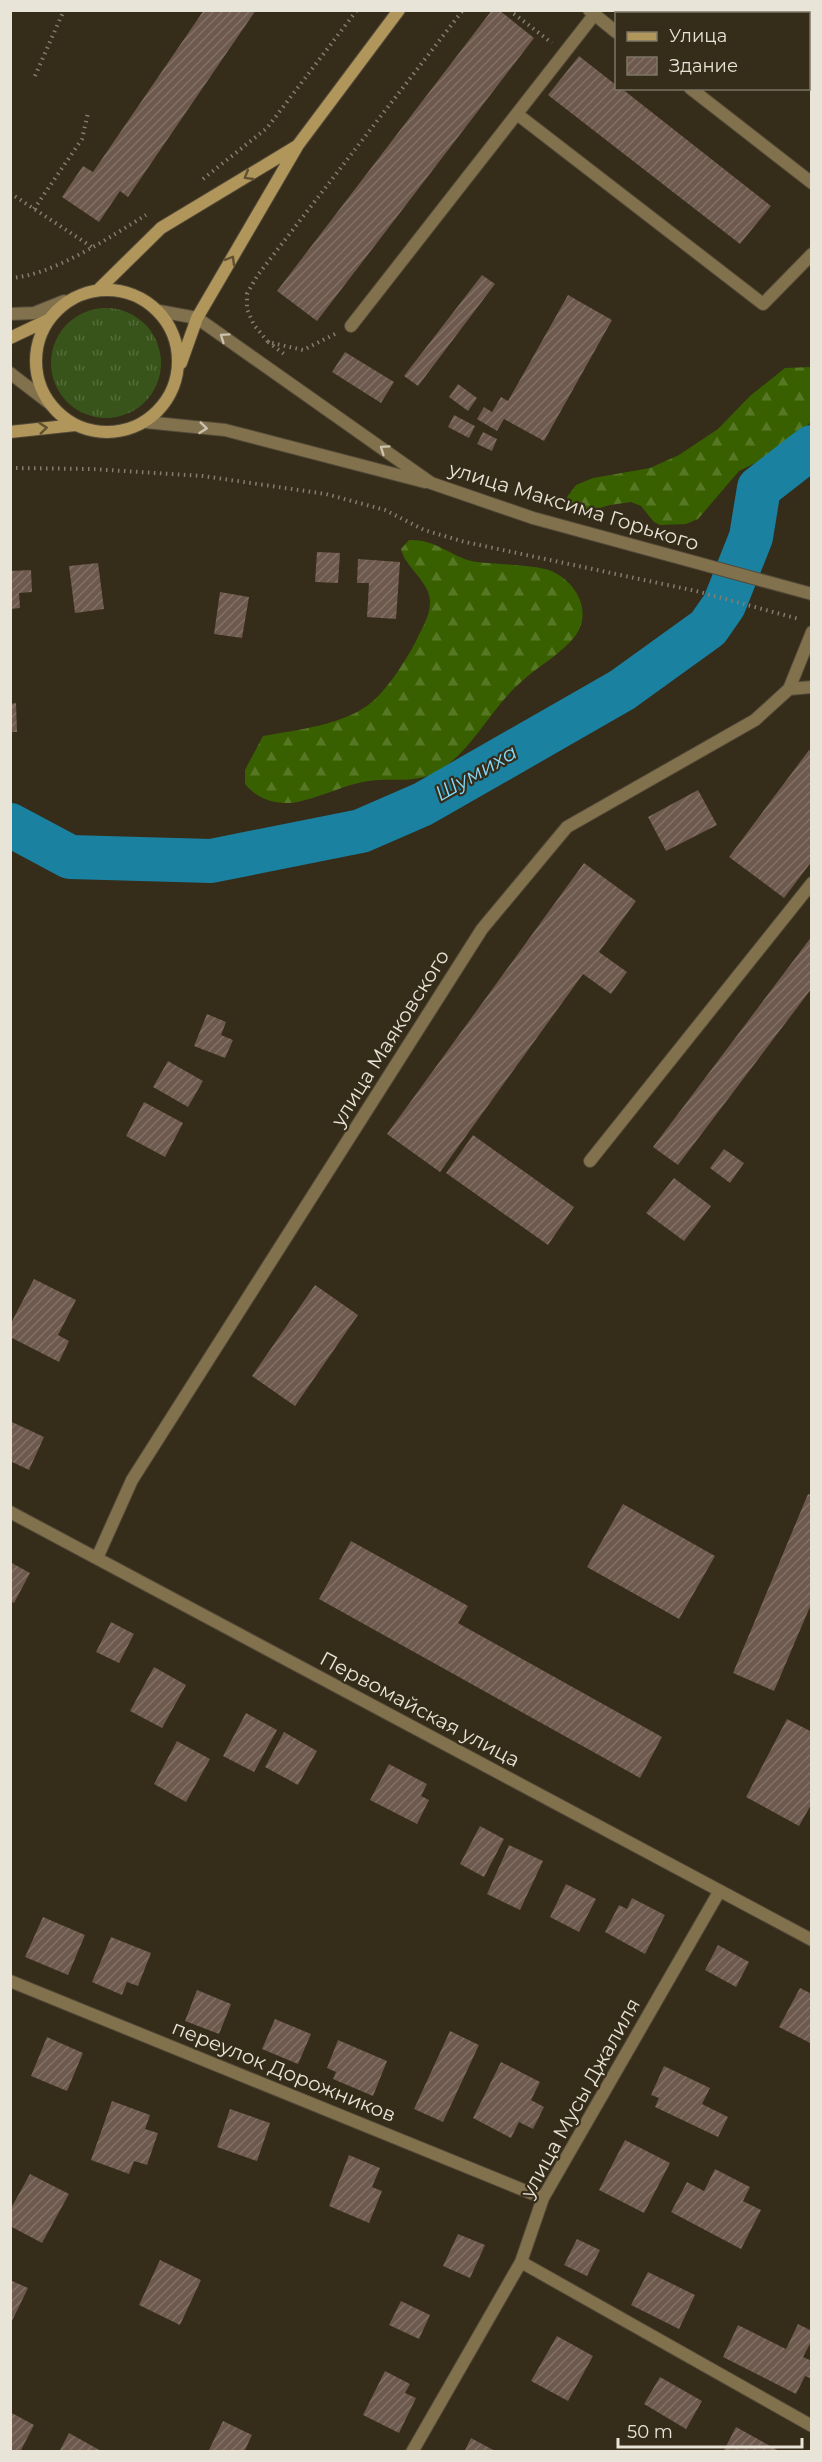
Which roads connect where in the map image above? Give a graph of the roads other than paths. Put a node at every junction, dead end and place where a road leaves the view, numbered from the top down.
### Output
1 (399, 10) edge
2 (591, 13) edge
3 (615, 31) edge
4 (693, 90) edge
5 (517, 114) junction
6 (298, 145) junction
7 (812, 183) edge
8 (812, 254) edge
9 (99, 289) junction
10 (64, 301) junction
11 (159, 311) junction
12 (10, 314) edge
13 (197, 318) junction
14 (48, 321) junction
15 (351, 326) road end
16 (10, 338) edge
17 (179, 369) junction
18 (10, 373) edge
19 (49, 403) junction
20 (145, 422) junction
21 (75, 425) junction
22 (10, 432) edge
23 (432, 483) junction
24 (812, 594) edge
25 (812, 632) edge
26 (812, 687) edge
27 (789, 688) junction
28 (812, 883) edge
29 (590, 1161) dead end
30 (10, 1512) edge
31 (97, 1558) junction
32 (719, 1892) junction
33 (812, 1940) edge
34 (10, 1981) edge
35 (543, 2198) junction
36 (521, 2262) junction
37 (812, 2426) edge
38 (412, 2451) edge

1 - 6 main road
2 - 3 street
2 - 5 street
4 - 7 street
5 - 8 street
5 - 15 street
6 -> 9 main road
13 -> 6 main road
9 - 10 main road, улица Максима Горького
9 - 11 main road, улица Максима Горького
10 - 12 street
10 - 14 main road, улица Максима Горького
11 - 13 street, улица Максима Горького
11 - 17 main road, улица Максима Горького
13 - 17 main road
23 -> 13 street, улица Максима Горького
14 - 16 main road, улица Максима Горького
14 - 19 main road, улица Максима Горького
17 - 20 main road, улица Максима Горького
18 - 19 street
19 - 21 main road, улица Максима Горького
20 - 21 main road, улица Максима Горького
20 -> 23 street
22 -> 21 main road, улица Максима Горького
23 - 24 street, улица Максима Горького
25 - 27 street, улица Маяковского
26 - 27 street
27 - 31 street, улица Маяковского
28 - 29 street
30 - 31 street, Первомайская улица
31 - 32 street, Первомайская улица
32 - 33 street, Первомайская улица
32 - 35 street, улица Мусы Джалиля
34 - 35 street, переулок Дорожников
35 - 36 street, улица Мусы Джалиля
36 - 37 street
36 - 38 street, улица Мусы Джалиля

